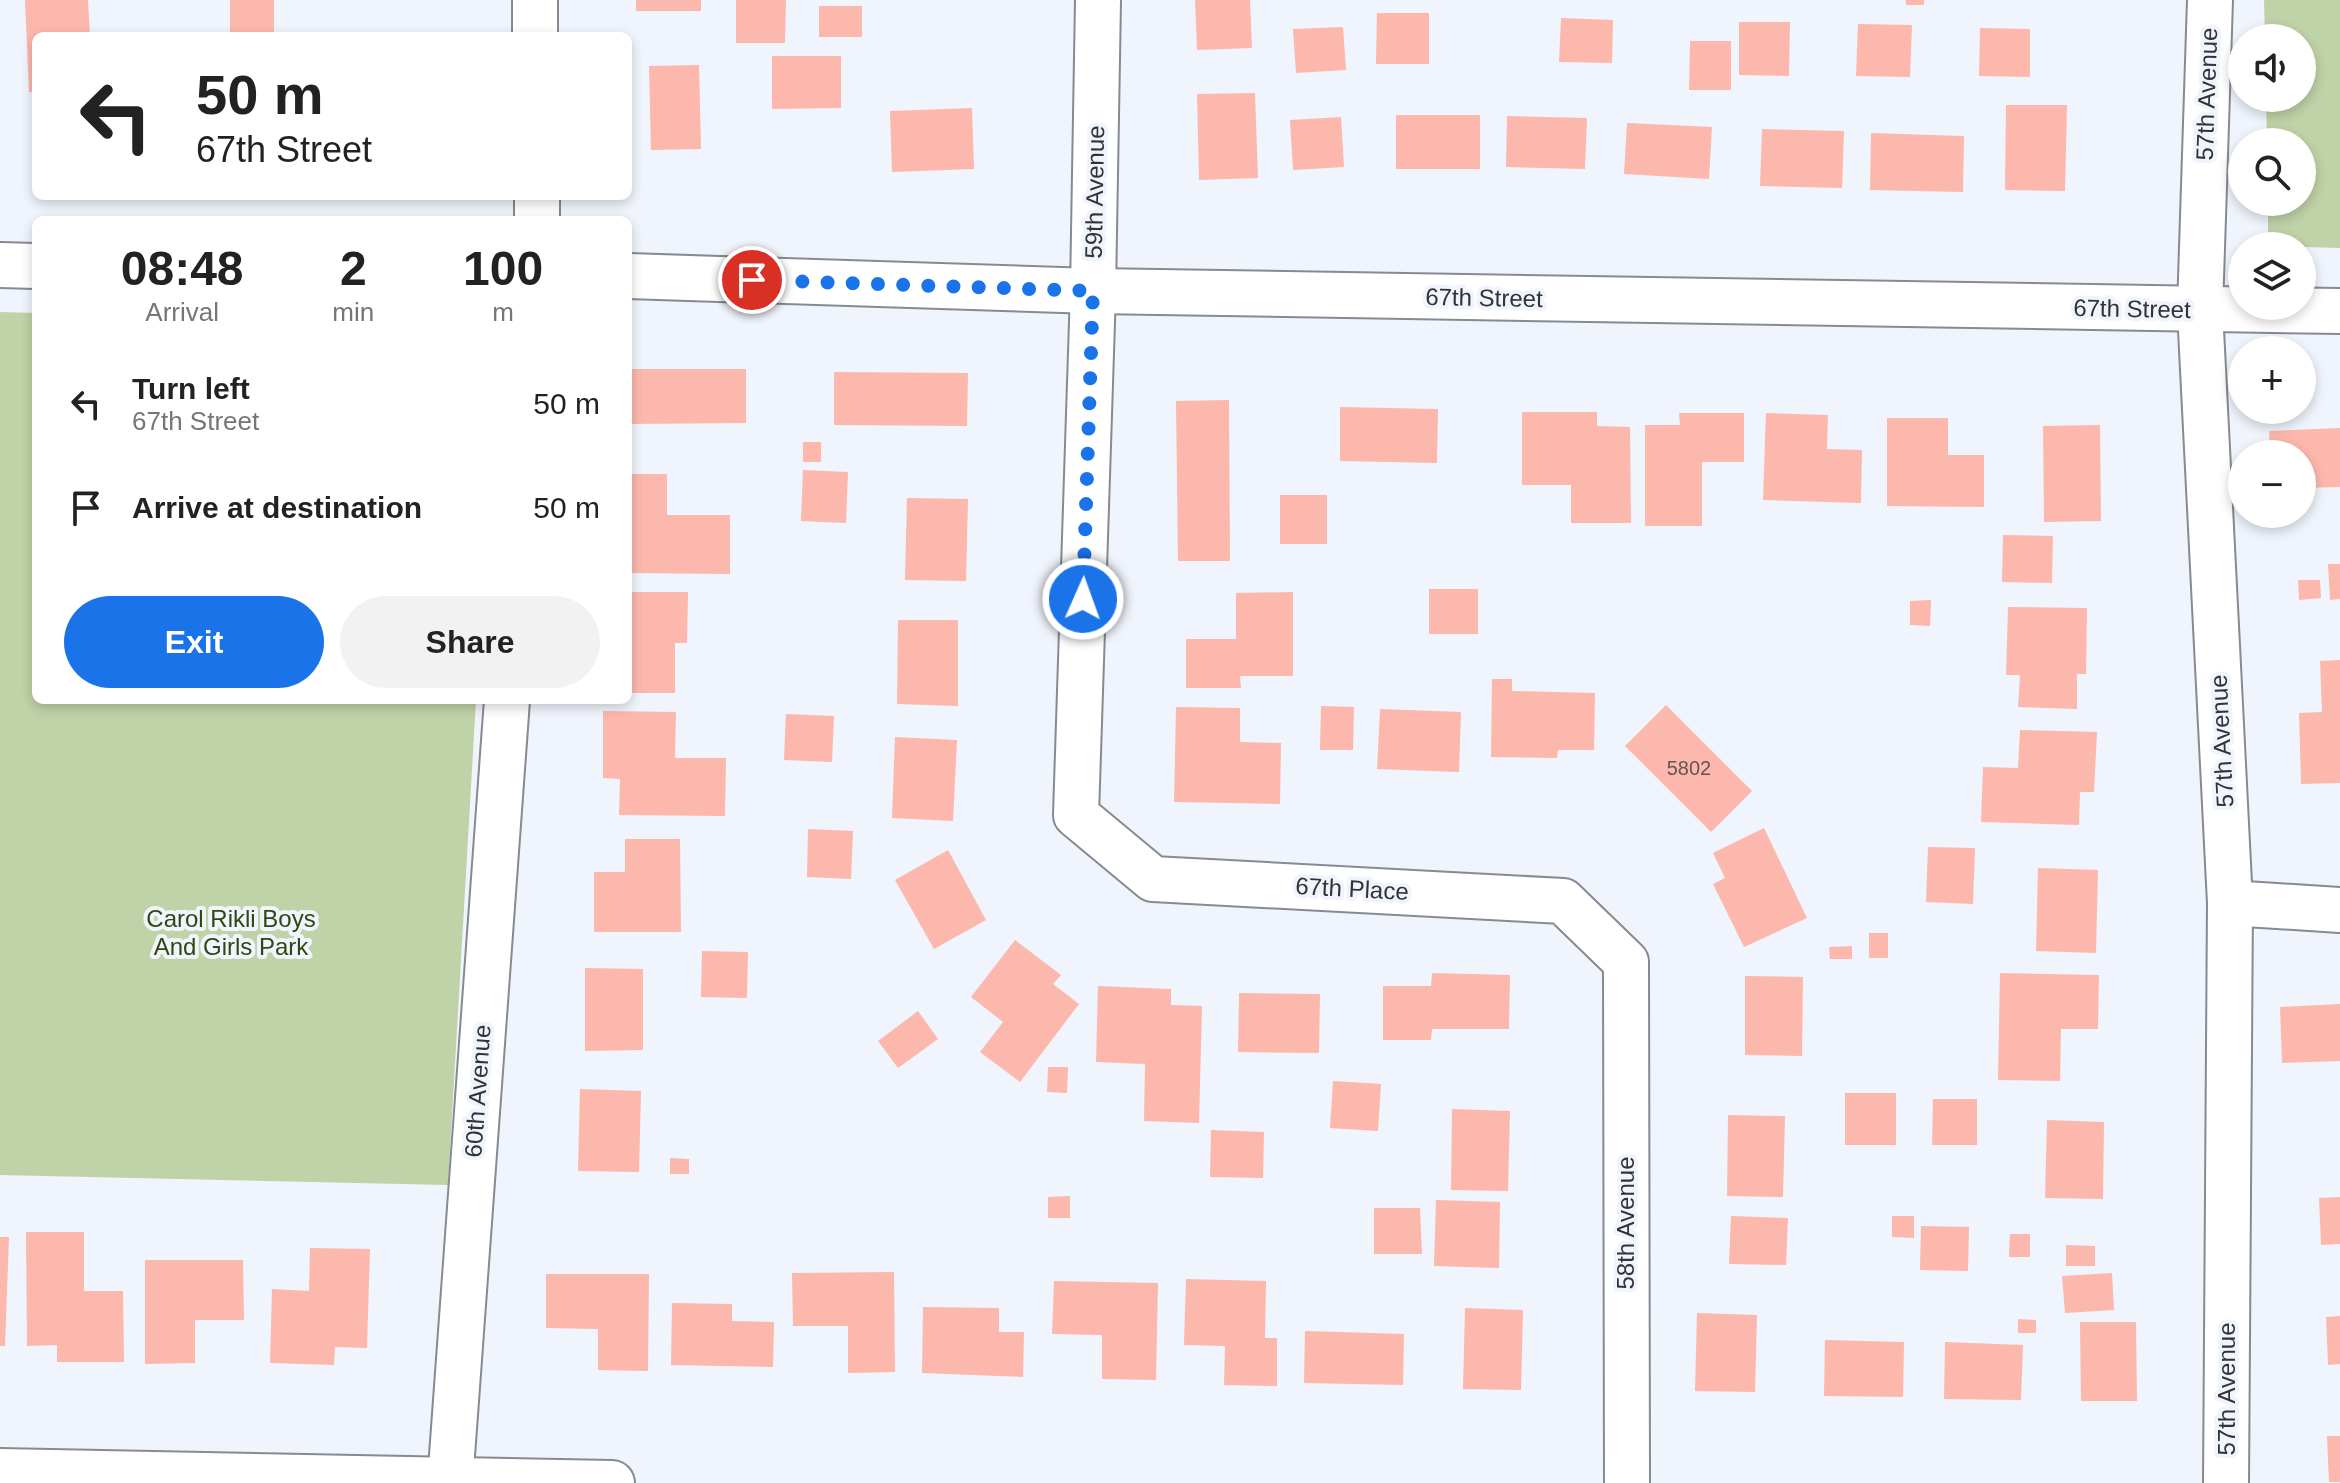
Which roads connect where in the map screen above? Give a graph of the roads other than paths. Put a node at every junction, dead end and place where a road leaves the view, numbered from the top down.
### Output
1 (535, 0) edge
2 (1098, 0) edge
3 (2210, 0) edge
4 (535, 32) edge
5 (0, 265) edge
6 (32, 266) edge
7 (632, 276) edge
8 (1093, 291) junction
9 (2200, 310) junction
10 (2340, 311) edge
11 (507, 704) edge
12 (1076, 815) joint
13 (2230, 903) junction
14 (2340, 910) edge
15 (1626, 962) joint
16 (0, 1471) edge
17 (450, 1481) edge
18 (612, 1483) edge
19 (1627, 1483) edge
20 (2226, 1483) edge

1 - 4 street
2 - 8 street, 59th Avenue
3 - 9 street, 57th Avenue
5 - 6 street
7 - 8 street, 67th Street
8 - 9 street, 67th Street
8 - 12 street, 59th Avenue
9 - 10 street, 67th Street
9 - 13 street, 57th Avenue
11 - 17 street, 60th Avenue
12 - 15 street, 67th Place
13 - 14 street
13 - 20 street, 57th Avenue
15 - 19 street, 58th Avenue
16 - 17 street
17 - 18 street

